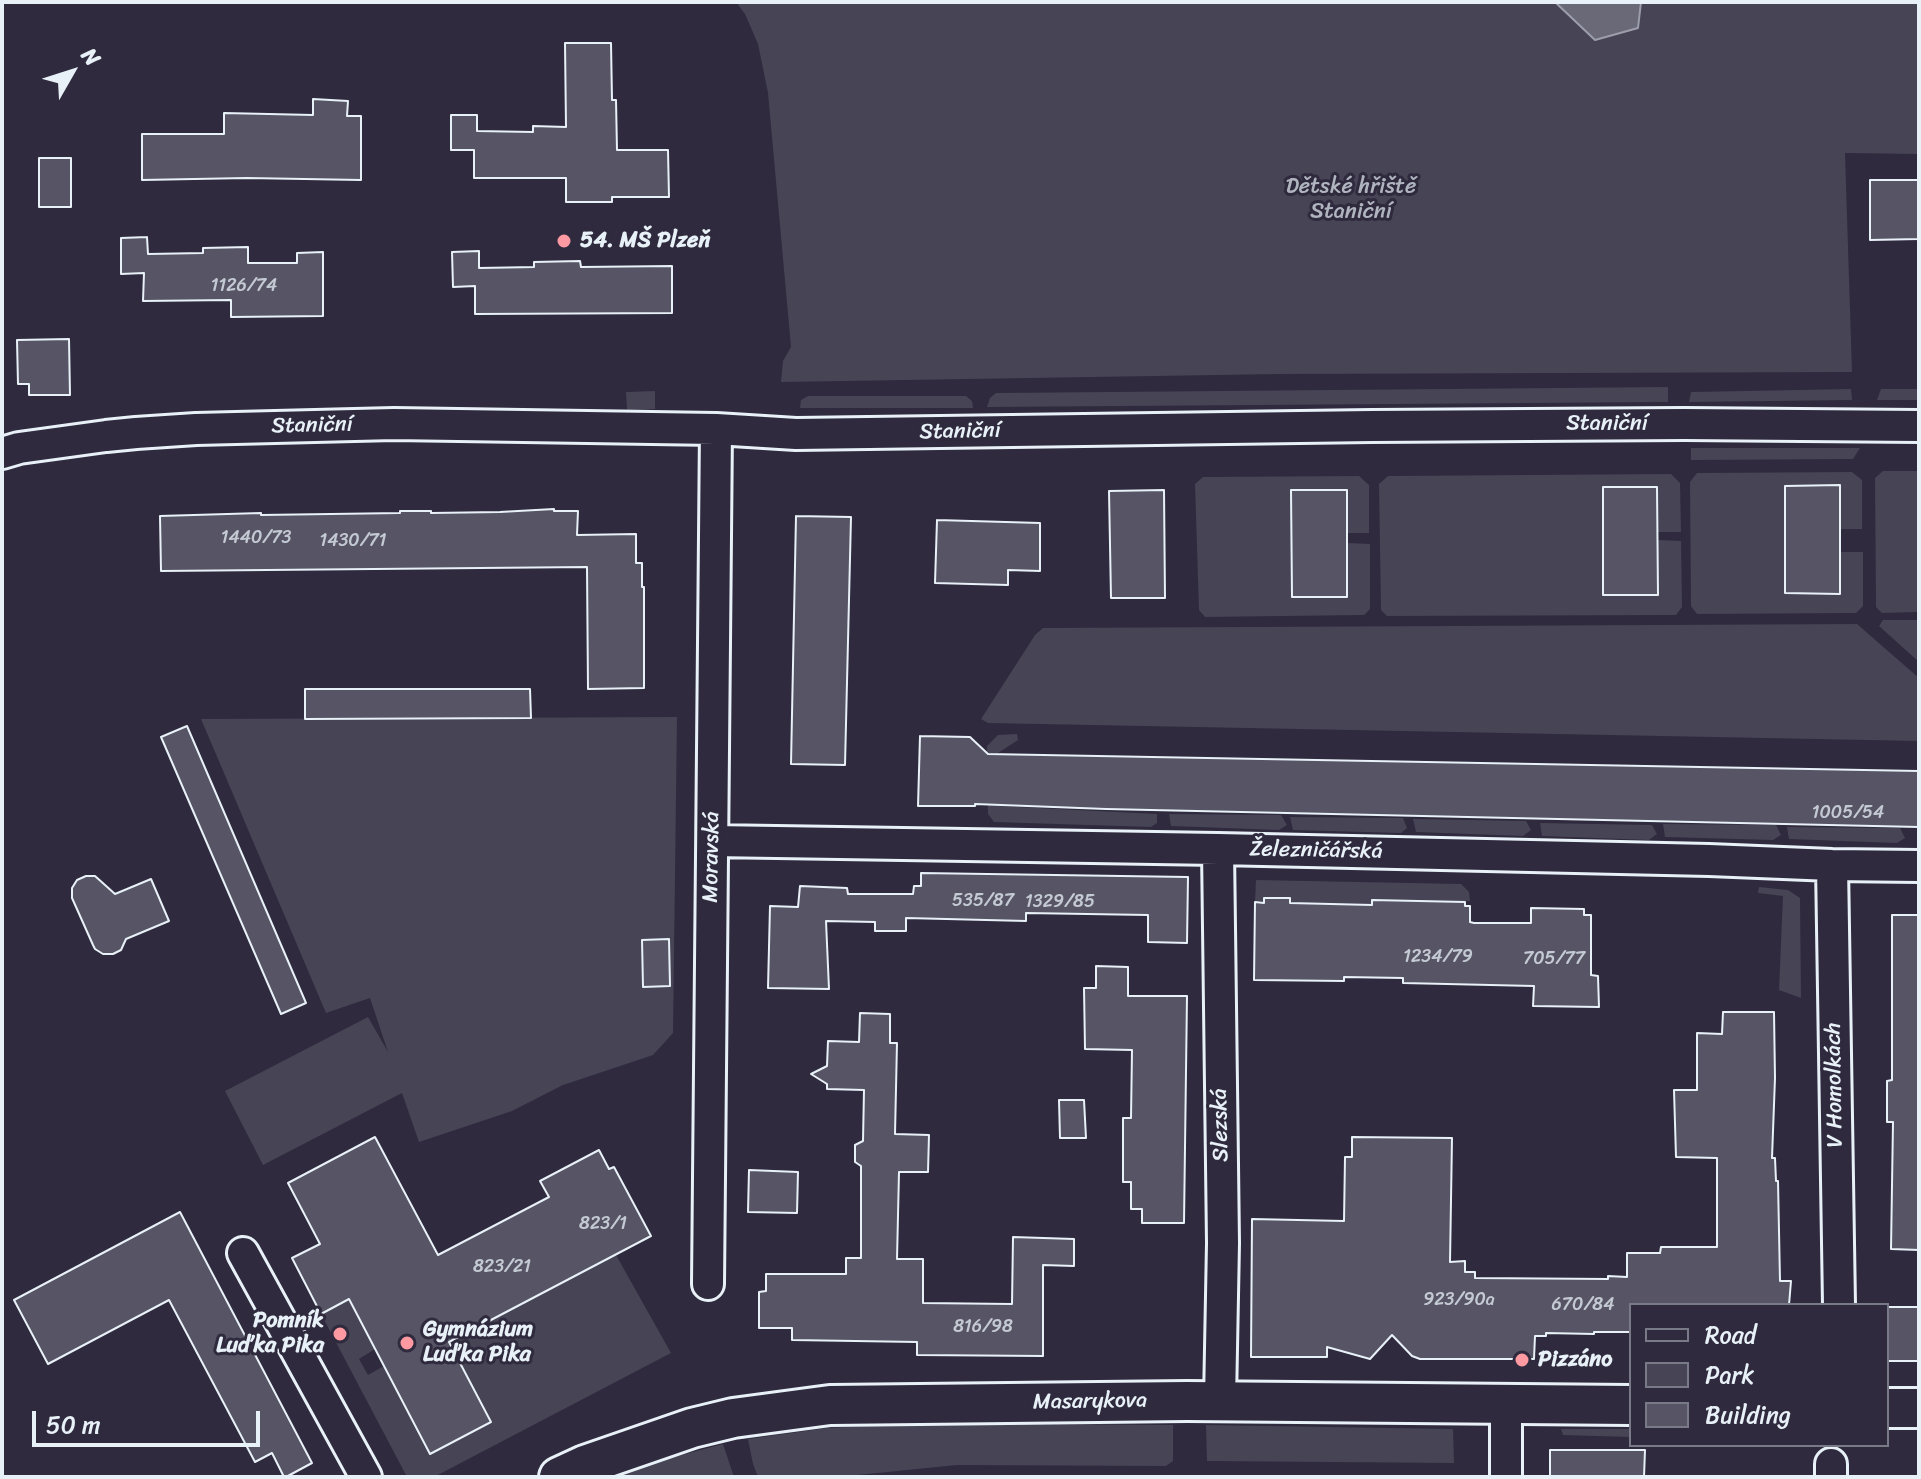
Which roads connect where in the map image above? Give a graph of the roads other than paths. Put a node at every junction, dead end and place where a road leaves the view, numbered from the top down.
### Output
1 (1919, 426) edge
2 (716, 429) junction
3 (2, 453) edge
4 (713, 841) junction
5 (1218, 849) junction
6 (1832, 865) junction
7 (1919, 866) edge
8 (243, 1253) dead end
9 (708, 1284) dead end
10 (1839, 1303) edge
11 (1220, 1401) junction
12 (1506, 1404) junction
13 (1629, 1405) edge
14 (1889, 1408) edge
15 (1919, 1408) edge
16 (366, 1477) edge
17 (559, 1477) edge
18 (1506, 1477) edge

1 - 2 street, Staniční
2 - 3 street, Staniční
2 - 4 street, Moravská
4 - 5 street, Železničářská
4 - 9 street, Moravská
5 - 6 street, Železničářská
5 - 11 street, Slezská
6 - 7 street, Železničářská
6 - 10 street, V Homolkách
8 - 16 street
11 - 12 street, Masarykova
11 - 17 street, Masarykova
12 - 13 street, Masarykova
12 - 18 street
14 - 15 street

